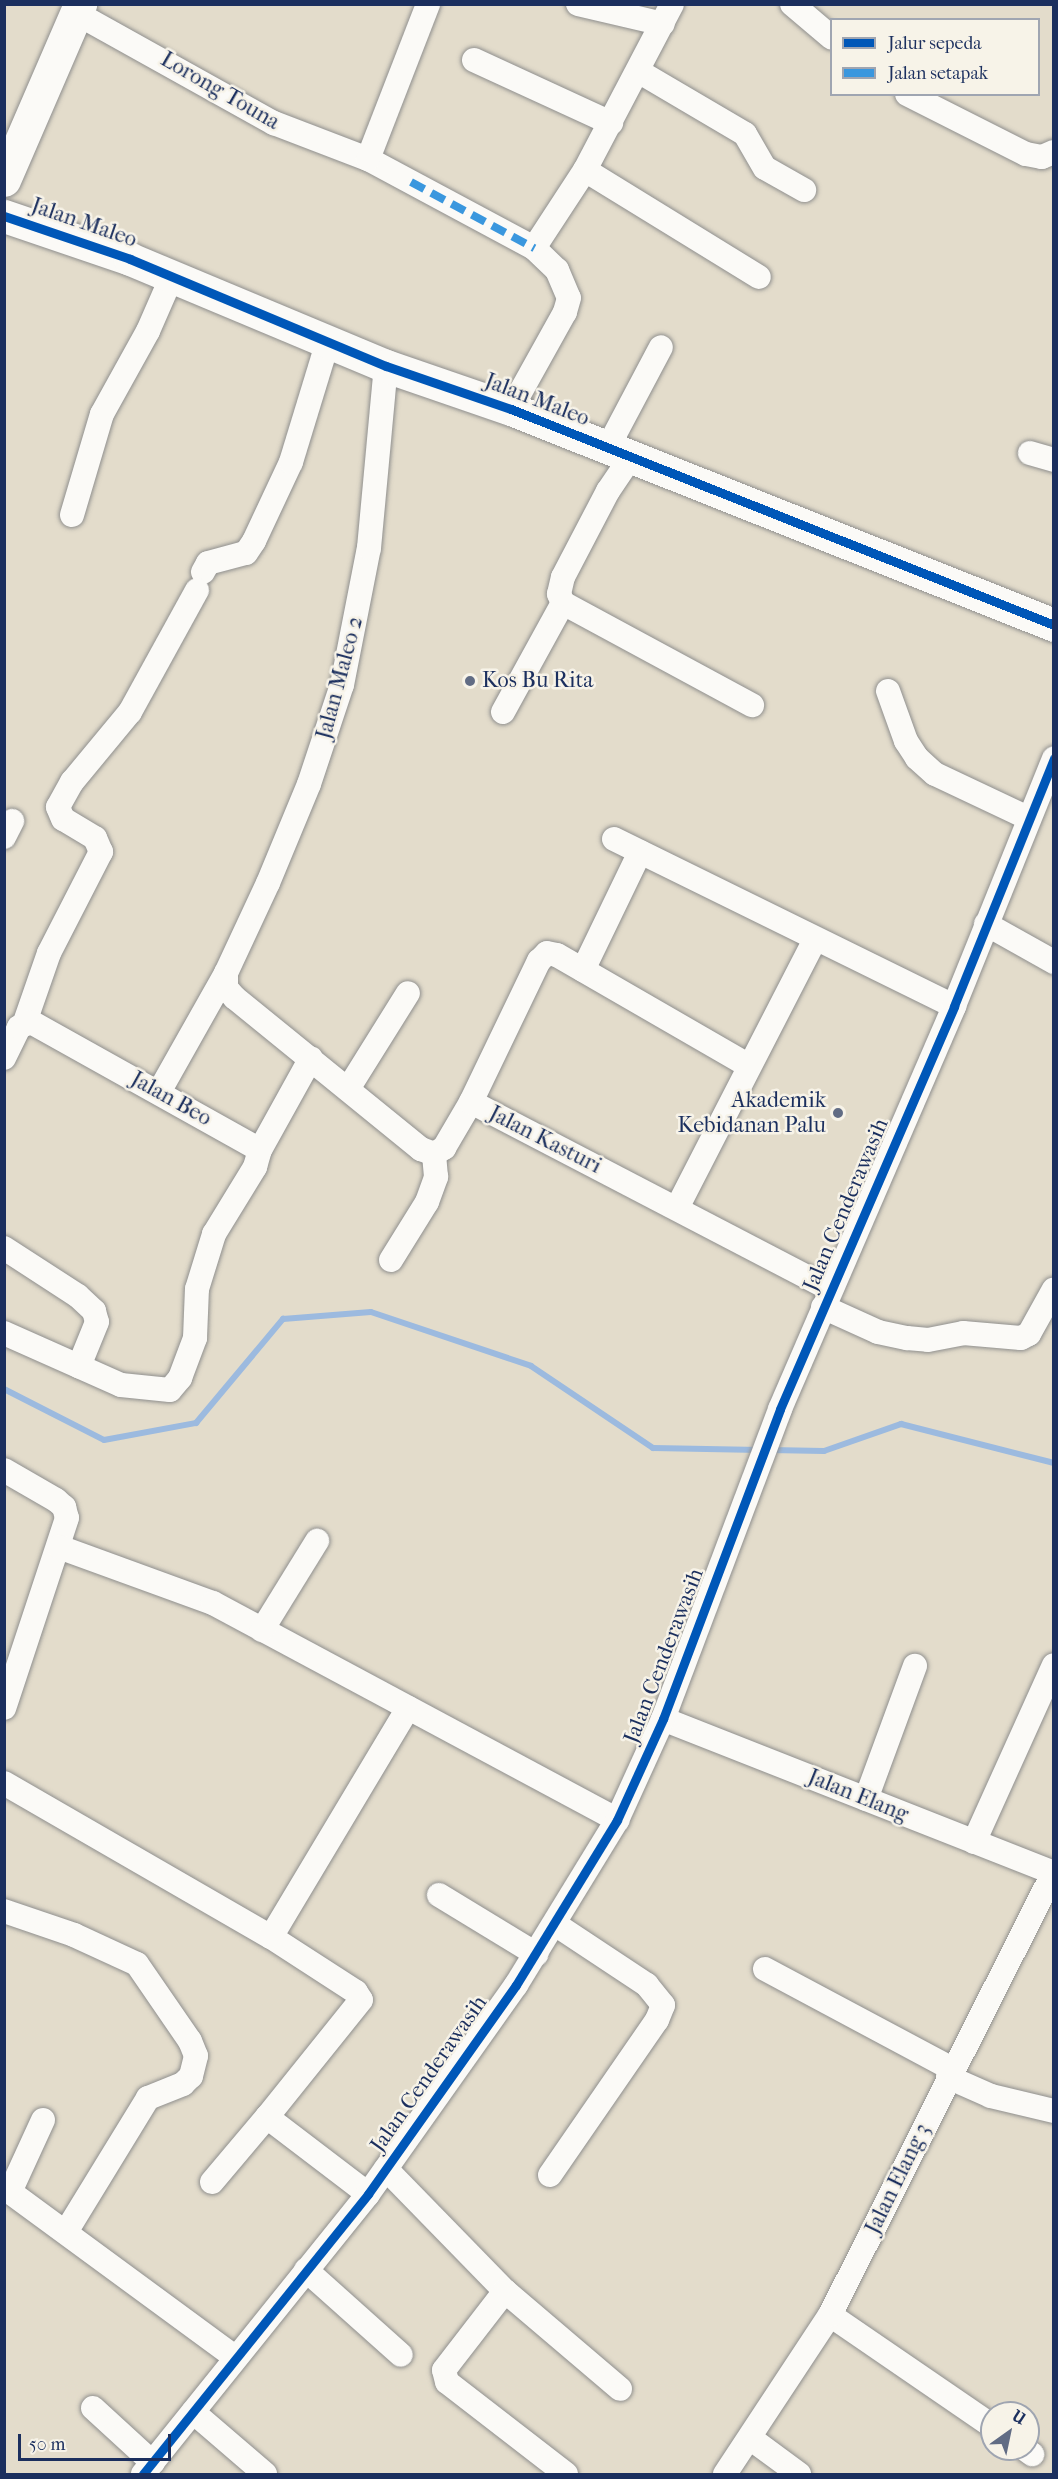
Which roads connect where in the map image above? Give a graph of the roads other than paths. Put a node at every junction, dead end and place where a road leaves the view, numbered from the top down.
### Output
1 (428, 4) edge
2 (578, 4) edge
3 (792, 4) edge
4 (78, 9) edge
5 (668, 14) edge
6 (830, 37) edge
7 (474, 60) dead end
8 (638, 71) junction
9 (911, 96) edge
10 (611, 123) junction
11 (1053, 152) edge
12 (368, 159) junction
13 (585, 170) junction
14 (4, 180) edge
15 (804, 190) dead end
16 (4, 216) edge
17 (534, 248) junction
18 (172, 276) junction
19 (759, 277) dead end
20 (328, 341) junction
21 (661, 347) dead end
22 (386, 366) junction
23 (511, 409) junction
24 (619, 453) junction
25 (1030, 453) dead end
26 (1053, 460) edge
27 (72, 515) dead end
28 (562, 603) junction
29 (1053, 625) edge
30 (888, 691) dead end
31 (752, 705) dead end
32 (503, 712) dead end
33 (1053, 758) edge
34 (1028, 818) junction
35 (614, 839) dead end
36 (640, 852) junction
37 (986, 924) junction
38 (815, 940) junction
39 (1053, 962) edge
40 (583, 970) junction
41 (226, 973) junction
42 (408, 993) dead end
43 (954, 1006) junction
44 (25, 1022) junction
45 (4, 1058) edge
46 (311, 1058) junction
47 (749, 1066) junction
48 (348, 1089) junction
49 (159, 1092) junction
50 (471, 1102) junction
51 (260, 1150) junction
52 (434, 1154) junction
53 (677, 1208) junction
54 (4, 1248) edge
55 (391, 1260) dead end
56 (1053, 1289) edge
57 (827, 1298) junction
58 (4, 1334) edge
59 (78, 1366) junction
60 (4, 1470) edge
61 (317, 1540) dead end
62 (71, 1552) junction
63 (262, 1630) junction
64 (1053, 1665) edge
65 (915, 1666) dead end
66 (4, 1708) edge
67 (408, 1708) junction
68 (663, 1719) junction
69 (4, 1783) edge
70 (866, 1799) junction
71 (617, 1820) junction
72 (974, 1842) junction
73 (1053, 1873) edge
74 (439, 1895) dead end
75 (4, 1911) edge
76 (555, 1924) junction
77 (272, 1936) junction
78 (536, 1954) junction
79 (765, 1969) dead end
80 (950, 2073) junction
81 (1053, 2111) edge
82 (267, 2117) junction
83 (43, 2120) dead end
84 (386, 2169) junction
85 (550, 2175) dead end
86 (212, 2182) dead end
87 (368, 2194) junction
88 (7, 2197) edge
89 (66, 2232) junction
90 (306, 2270) junction
91 (505, 2291) junction
92 (830, 2315) junction
93 (401, 2355) dead end
94 (236, 2357) junction
95 (620, 2389) dead end
96 (93, 2408) dead end
97 (193, 2412) junction
98 (980, 2418) edge
99 (750, 2438) junction
100 (148, 2469) edge
101 (265, 2475) edge
102 (566, 2475) edge
103 (725, 2475) edge
104 (799, 2475) edge

1 - 12 street
2 - 5 street
3 - 6 street
4 - 12 street, Lorong Touna
4 - 14 street
5 - 8 street
7 - 10 street
8 - 10 street
8 - 15 street
9 - 11 street
10 - 13 street
12 - 17 street, Lorong Touna
13 - 17 street
13 - 19 street
16 - 18 street, Jalan Maleo
17 - 23 street, Lorong Touna
18 - 20 street, Jalan Maleo
18 - 27 street
20 - 22 street, Jalan Maleo
20 - 44 street
21 - 24 street
22 - 23 street, Jalan Maleo
22 - 41 street, Jalan Maleo 2
23 - 24 street, Jalan Maleo
24 - 28 street
24 - 29 street, Jalan Maleo
25 - 26 street
28 - 31 street
28 - 32 street
30 - 34 street
33 - 34 street, Jalan Cenderawasih
34 - 37 street, Jalan Cenderawasih
35 - 36 street
36 - 38 street
36 - 40 street
37 - 39 street
37 - 43 street, Jalan Cenderawasih
38 - 43 street
38 - 47 street
40 - 47 street
40 - 50 street
41 - 46 street
41 - 49 street, Jalan Maleo 2
42 - 48 street
43 - 57 street, Jalan Cenderawasih
44 - 45 street
44 - 49 street, Jalan Beo
46 - 48 street
46 - 51 street
47 - 53 street
48 - 52 street
49 - 51 street, Jalan Beo
50 - 52 street, Jalan Kasturi
50 - 53 street, Jalan Kasturi
51 - 59 street
52 - 55 street
53 - 57 street, Jalan Kasturi
54 - 59 street
56 - 57 street, Jalan Kasturi
57 - 68 street, Jalan Cenderawasih
58 - 59 street
60 - 62 street
61 - 63 street
62 - 63 street
62 - 66 street
63 - 67 street
64 - 72 street
65 - 70 street
67 - 71 street
67 - 77 street
68 - 70 street, Jalan Elang
68 - 71 street, Jalan Cenderawasih
69 - 77 street
70 - 72 street, Jalan Elang
71 - 76 street, Jalan Cenderawasih
72 - 73 street, Jalan Elang
73 - 80 street, Jalan Elang 3
74 - 78 street
75 - 89 street
76 - 78 street, Jalan Cenderawasih
76 - 85 street
77 - 82 street
78 - 84 street, Jalan Cenderawasih
79 - 80 street
80 - 81 street
80 - 92 street, Jalan Elang 3
82 - 86 street
82 - 87 street
83 - 88 street
84 - 87 street, Jalan Cenderawasih
84 - 91 street
87 - 90 street, Jalan Cenderawasih
88 - 89 street
89 - 94 street
90 - 93 street
90 - 94 street, Jalan Cenderawasih
91 - 95 street
91 - 102 street
92 - 98 street
92 - 99 street, Jalan Elang 3
94 - 97 street, Jalan Cenderawasih
96 - 100 street
97 - 100 street, Jalan Cenderawasih
97 - 101 street
99 - 103 street, Jalan Elang 3
99 - 104 street

